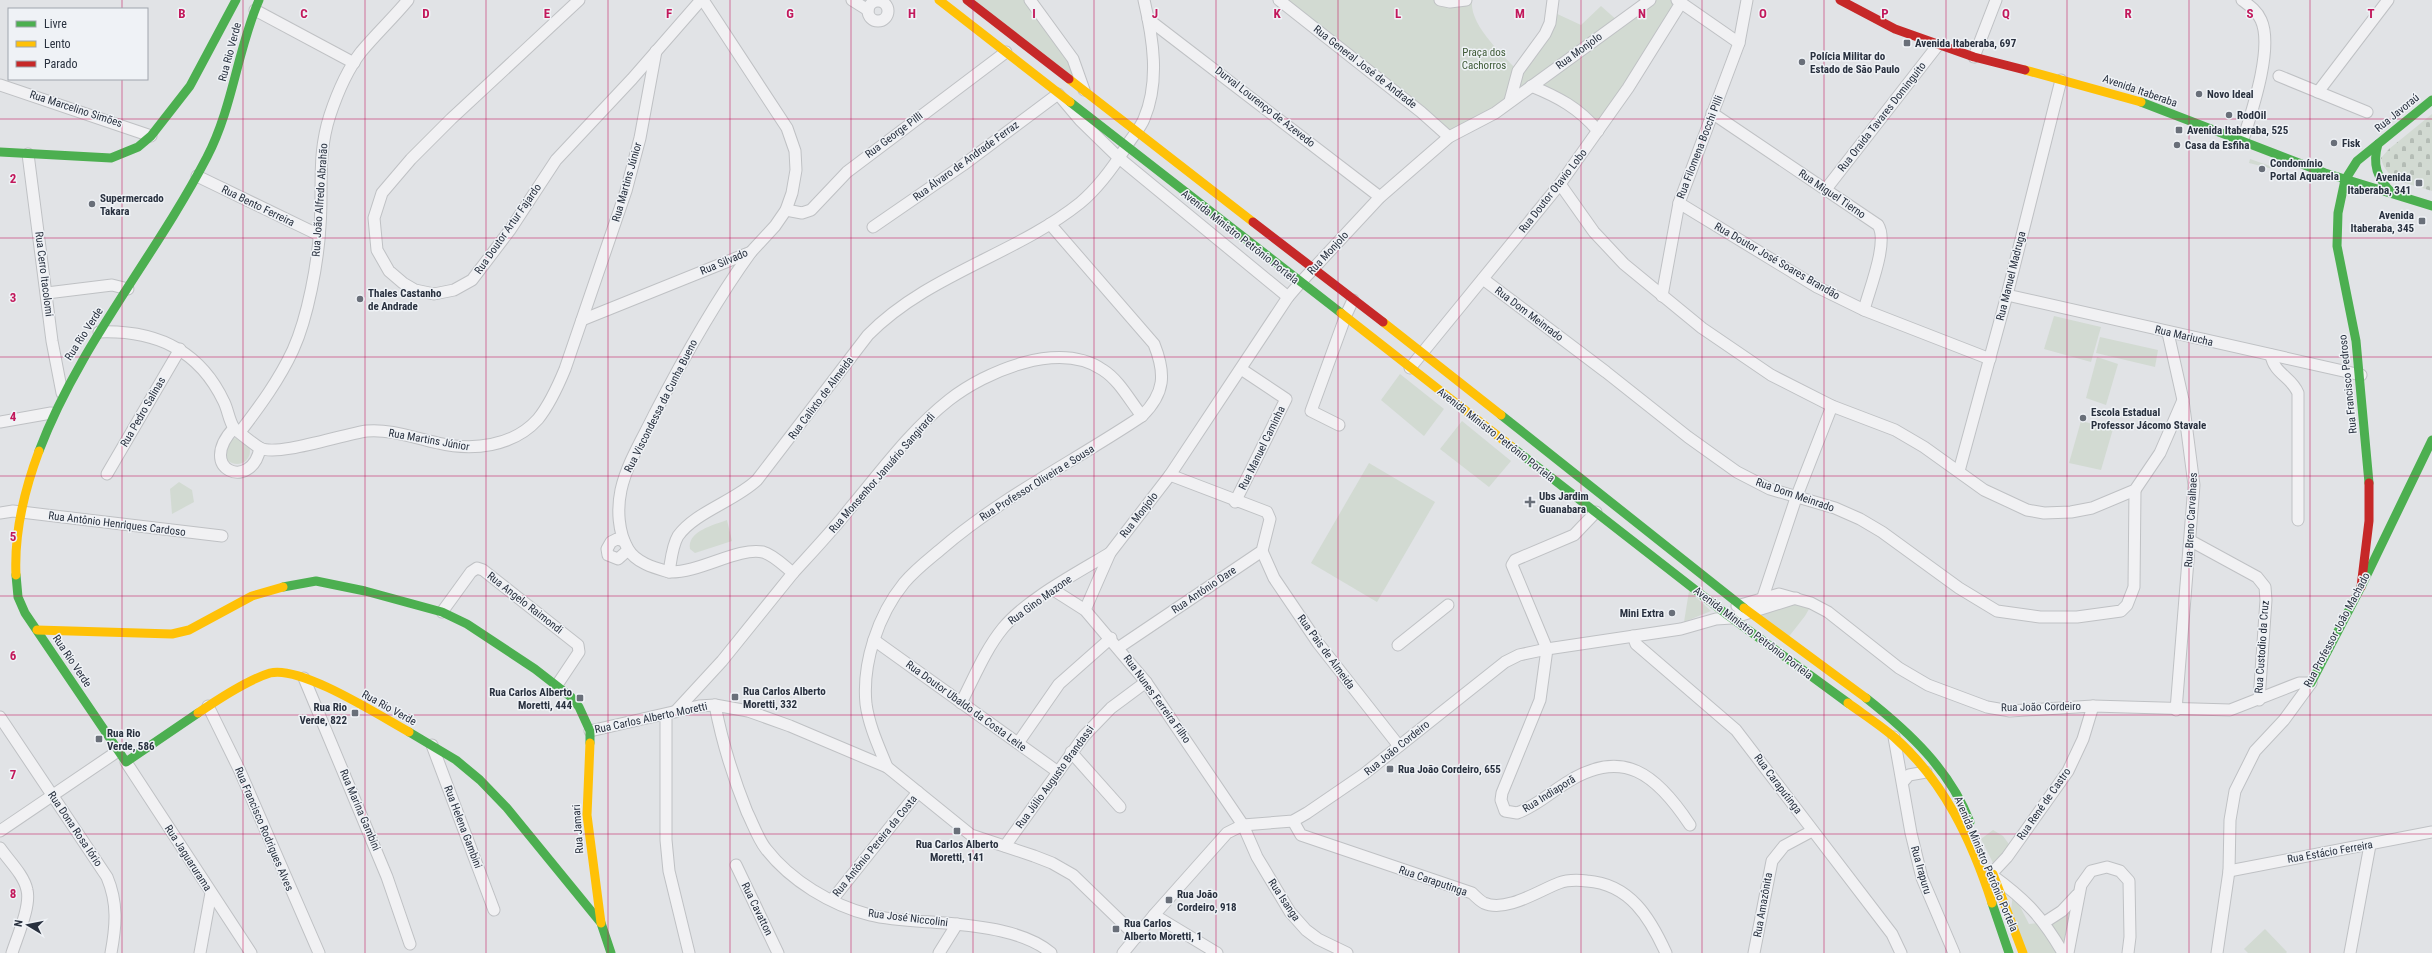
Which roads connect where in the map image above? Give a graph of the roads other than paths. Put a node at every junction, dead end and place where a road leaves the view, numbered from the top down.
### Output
1 (236, 0) edge
2 (408, 0) edge
3 (579, 0) edge
4 (702, 0) edge
5 (852, 0) edge
6 (939, 0) edge
7 (967, 0) edge
8 (1030, 0) edge
9 (1144, 0) edge
10 (1279, 0) edge
11 (1440, 0) edge
12 (1466, 0) edge
13 (1553, 0) edge
14 (1650, 0) edge
15 (1747, 0) edge
16 (1840, 0) edge
17 (1996, 0) edge
18 (2242, 0) edge
19 (2388, 0) edge
20 (1679, 1) edge
21 (257, 5) edge
22 (868, 10) dead end
23 (1148, 19) junction
24 (1739, 43) junction
25 (1938, 45) junction
26 (656, 51) junction
27 (1006, 52) junction
28 (1974, 57) junction
29 (354, 63) junction
30 (2279, 76) dead end
31 (2061, 80) junction
32 (0, 85) edge
33 (1531, 86) junction
34 (1084, 90) junction
35 (2318, 92) junction
36 (1058, 94) junction
37 (2432, 100) edge
38 (1510, 101) junction
39 (2367, 112) dead end
40 (1712, 114) junction
41 (1136, 131) junction
42 (1598, 131) junction
43 (151, 136) junction
44 (1449, 137) junction
45 (2242, 143) junction
46 (2378, 144) junction
47 (1126, 147) junction
48 (0, 152) edge
49 (28, 154) junction
50 (1119, 158) junction
51 (197, 176) junction
52 (2345, 180) junction
53 (1560, 184) junction
54 (1826, 189) junction
55 (2393, 194) junction
56 (1380, 197) junction
57 (1679, 202) junction
58 (2432, 206) edge
59 (786, 210) junction
60 (1050, 224) junction
61 (872, 227) dead end
62 (319, 235) junction
63 (751, 252) junction
64 (1313, 269) junction
65 (1483, 280) junction
66 (1300, 283) junction
67 (128, 290) junction
68 (47, 293) junction
69 (2007, 295) junction
70 (1662, 296) junction
71 (1288, 297) junction
72 (1353, 300) junction
73 (1864, 310) junction
74 (1345, 318) junction
75 (582, 320) junction
76 (99, 332) junction
77 (2168, 333) junction
78 (180, 349) junction
79 (1422, 353) junction
80 (2271, 355) junction
81 (1990, 359) junction
82 (1410, 368) junction
83 (1241, 369) junction
84 (2361, 375) junction
85 (62, 393) junction
86 (2183, 400) junction
87 (1832, 406) junction
88 (51, 413) junction
89 (1142, 416) junction
90 (0, 422) edge
91 (1339, 425) dead end
92 (237, 430) junction
93 (2432, 440) edge
94 (260, 448) junction
95 (1959, 471) junction
96 (107, 474) dead end
97 (1170, 475) junction
98 (2135, 490) junction
99 (1796, 498) junction
100 (1235, 502) junction
101 (13, 510) junction
102 (1596, 512) junction
103 (0, 513) edge
104 (2298, 520) dead end
105 (2369, 521) junction
106 (2387, 531) junction
107 (222, 536) dead end
108 (2191, 540) junction
109 (1262, 551) junction
110 (1110, 553) junction
111 (669, 572) junction
112 (793, 573) junction
113 (2361, 587) junction
114 (1052, 589) junction
115 (1763, 597) junction
116 (1796, 598) junction
117 (1448, 605) dead end
118 (1745, 608) junction
119 (1085, 610) junction
120 (442, 612) junction
121 (1724, 616) junction
122 (37, 630) junction
123 (1633, 636) junction
124 (1111, 638) junction
125 (874, 640) junction
126 (1398, 645) dead end
127 (1118, 648) junction
128 (1547, 649) junction
129 (304, 678) junction
130 (1146, 682) junction
131 (2312, 683) junction
132 (557, 685) junction
133 (2259, 700) junction
134 (961, 703) junction
135 (715, 705) junction
136 (208, 706) junction
137 (2093, 706) junction
138 (2176, 710) junction
139 (670, 714) junction
140 (0, 717) edge
141 (4, 732) edge
142 (590, 732) junction
143 (1894, 738) junction
144 (1018, 743) junction
145 (432, 744) junction
146 (1399, 746) junction
147 (118, 751) junction
148 (1071, 752) junction
149 (126, 762) junction
150 (887, 767) junction
151 (1058, 772) junction
152 (1926, 772) junction
153 (1903, 782) junction
154 (918, 792) junction
155 (52, 796) junction
156 (1120, 807) dead end
157 (1293, 820) junction
158 (1243, 825) junction
159 (1690, 825) dead end
160 (0, 831) edge
161 (1812, 831) junction
162 (2432, 832) edge
163 (2370, 845) junction
164 (1005, 846) junction
165 (0, 848) edge
166 (736, 865) dead end
167 (2229, 871) junction
168 (1993, 874) junction
169 (595, 880) junction
170 (566, 881) junction
171 (211, 893) junction
172 (2077, 894) junction
173 (832, 900) junction
174 (494, 910) dead end
175 (1154, 915) junction
176 (2045, 922) junction
177 (601, 923) junction
178 (957, 924) junction
179 (1136, 937) junction
180 (410, 944) dead end
181 (1044, 951) edge
182 (12, 953) edge
183 (112, 953) edge
184 (200, 953) edge
185 (251, 953) edge
186 (318, 953) edge
187 (611, 953) edge
188 (689, 953) edge
189 (778, 953) edge
190 (939, 953) edge
191 (1123, 953) edge
192 (1217, 953) edge
193 (1347, 953) edge
194 (1666, 953) edge
195 (1754, 953) edge
196 (1901, 953) edge
197 (1954, 953) edge
198 (2009, 953) edge
199 (2023, 953) edge
200 (2063, 953) edge
201 (2068, 953) edge
202 (2128, 953) edge
203 (2217, 953) edge
204 (2350, 953) edge

1 - 43 main road
2 - 29 street, Rua João Alfredo Abrahão
3 - 26 street, Rua Doutor Artur Fajardo
4 - 26 street, Rua Doutor Artur Fajardo
4 - 59 street, Rua Silvado
5 - 22 street
6 - 27 main road, Avenida Ministro Petrônio Portela
7 - 34 main road, Avenida Ministro Petrônio Portela
8 - 34 street
9 - 23 street, Rua Calixto de Almeida
10 - 44 street, Rua General José de Andrade
11 - 12 street
13 - 38 street
14 - 33 street, Rua Monjolo
15 - 24 street, Rua Filomena Bocchi Pilli
16 - 25 main road, Avenida Itaberaba
17 - 28 street
18 - 45 street
19 - 35 street
20 - 24 street
20 - 42 street, Rua Doutor Otavio Lobo
21 - 29 street
21 - 51 main road, Rua Rio Verde
23 - 41 street, Rua Calixto de Almeida
23 - 56 street, Durval Lourenço de Azevedo
24 - 40 street, Rua Filomena Bocchi Pilli
25 - 28 main road, Avenida Itaberaba
25 - 54 street, Rua Oraida Tavares Dominguito
26 - 75 street, Rua Martins Júnior
27 - 36 main road, Avenida Ministro Petrônio Portela
27 - 59 street, Rua George Pilli
28 - 31 main road, Avenida Itaberaba
29 - 62 street, Rua João Alfredo Abrahão
30 - 35 street
31 - 45 main road, Avenida Itaberaba
31 - 69 street, Rua Manuel Madruga
32 - 43 street, Rua Marcelino Simões
33 - 38 street, Rua Monjolo
33 - 42 street
34 - 41 main road, Avenida Ministro Petrônio Portela
35 - 39 street
36 - 47 main road, Avenida Ministro Petrônio Portela
36 - 50 street, Avenida Ministro Petrônio Portela
36 - 61 street, Rua Álvaro de Andrade Ferraz
37 - 46 main road, Rua Javoraú
38 - 44 street, Rua Monjolo
40 - 54 street, Rua Miguel Tierno
40 - 57 street, Rua Filomena Bocchi Pilli
41 - 47 street, Rua Calixto de Almeida
41 - 64 main road, Avenida Ministro Petrônio Portela
42 - 53 street, Rua Doutor Otavio Lobo
43 - 49 main road
44 - 56 street, Rua Monjolo
45 - 52 main road, Avenida Itaberaba
46 - 52 main road, Rua Javoraú
46 - 55 main road
47 - 50 street, Rua Calixto de Almeida
47 - 66 main road, Avenida Ministro Petrônio Portela
48 - 49 main road
49 - 68 street, Rua Cerro Itacolomi
50 - 60 street, Rua Calixto de Almeida
50 - 71 street, Avenida Ministro Petrônio Portela
51 - 62 street, Rua Bento Ferreira
51 - 67 main road, Rua Rio Verde
52 - 55 main road, Avenida Itaberaba
52 - 84 main road, Rua Francisco Pedroso
53 - 65 street, Rua Doutor Otavio Lobo
53 - 70 street
54 - 73 street, Rua Miguel Tierno
55 - 58 main road, Avenida Itaberaba
56 - 64 street, Rua Monjolo
57 - 70 street, Rua Filomena Bocchi Pilli
57 - 73 street, Rua Doutor José Soares Brandão
59 - 63 street, Rua Silvado
60 - 89 street, Rua Professor Oliveira e Sousa
60 - 111 street, Rua Calixto de Almeida
62 - 92 street, Rua João Alfredo Abrahão
63 - 75 street, Rua Silvado
63 - 111 street, Rua Viscondessa da Cunha Bueno
64 - 66 street, Rua Monjolo
64 - 72 main road, Avenida Ministro Petrônio Portela
65 - 79 street, Rua Doutor Otavio Lobo
65 - 99 street, Rua Dom Meinrado
66 - 71 street, Rua Monjolo
66 - 74 main road, Avenida Ministro Petrônio Portela
67 - 68 street
67 - 76 main road, Rua Rio Verde
68 - 85 street, Rua Cerro Itacolomi
69 - 77 street, Rua Mariucha
69 - 81 street, Rua Manuel Madruga
70 - 87 street
71 - 83 street, Rua Monjolo
72 - 74 street
72 - 79 main road, Avenida Ministro Petrônio Portela
73 - 81 street, Rua Doutor José Soares Brandão
74 - 82 main road, Avenida Ministro Petrônio Portela
74 - 91 street
75 - 94 street, Rua Martins Júnior
76 - 78 street
76 - 85 main road, Rua Rio Verde
77 - 80 street, Rua Mariucha
77 - 86 street, Rua Breno Carvalhaes
78 - 92 street
78 - 96 street, Rua Pedro Salinas
79 - 82 street, Rua Doutor Otavio Lobo
79 - 118 main road, Avenida Ministro Petrônio Portela
80 - 84 street, Rua Mariucha
80 - 104 street
81 - 95 street, Rua Manuel Madruga
82 - 102 main road, Avenida Ministro Petrônio Portela
83 - 97 street, Rua Monjolo
83 - 100 street, Rua Manuel Caminha
84 - 105 main road, Rua Francisco Pedroso
85 - 88 main road, Rua Rio Verde
86 - 98 street
86 - 108 street, Rua Breno Carvalhaes
87 - 95 street
87 - 99 street
88 - 90 street
88 - 101 main road, Rua Rio Verde
89 - 112 street, Rua Monsenhor Januário Sangirardi
89 - 125 street, Rua Professor Oliveira e Sousa
92 - 94 street
92 - 94 street
93 - 106 main road, Rua Professor João Machado
95 - 98 street
97 - 100 street
97 - 110 street, Rua Monjolo
98 - 99 street, Rua Dom Meinrado
99 - 115 street
100 - 109 street
101 - 103 street
101 - 107 street, Rua Antônio Henriques Cardoso
101 - 122 main road, Rua Rio Verde
102 - 121 main road, Avenida Ministro Petrônio Portela
102 - 128 street
105 - 106 main road
105 - 113 main road, Rua Francisco Pedroso
106 - 113 main road, Rua Professor João Machado
108 - 133 street, Rua Custodio da Cruz
108 - 138 street, Rua Breno Carvalhaes
109 - 127 street, Rua Antônio Dare
109 - 146 street, Rua Pais de Almeida
110 - 114 street, Rua Gino Mazone
110 - 119 street, Rua Monjolo
111 - 112 street
112 - 139 street
113 - 131 main road, Rua Professor João Machado
114 - 119 street, Rua Nunes Ferreira Filho
114 - 134 street, Rua Gino Mazone
115 - 116 street, Rua João Cordeiro
115 - 118 street, Rua João Cordeiro
116 - 118 street, Rua João Cordeiro
116 - 137 street, Rua João Cordeiro
117 - 126 street
118 - 121 street, Rua João Cordeiro
118 - 168 main road, Avenida Ministro Petrônio Portela
119 - 124 street, Rua Nunes Ferreira Filho
120 - 122 main road, Rua Carlos Alberto Moretti
120 - 132 main road, Rua Carlos Alberto Moretti
120 - 132 street, Rua Angelo Raimondi
121 - 123 street, Rua João Cordeiro
121 - 143 main road, Avenida Ministro Petrônio Portela
122 - 147 main road, Rua Rio Verde
123 - 128 street, Rua João Cordeiro
123 - 161 street, Rua Caraputinga
124 - 127 street, Rua Nunes Ferreira Filho
124 - 144 street
125 - 134 street, Rua Doutor Ubaldo da Costa Leite
125 - 150 street, Rua Professor Oliveira e Sousa
127 - 130 street, Rua Nunes Ferreira Filho
128 - 146 street, Rua João Cordeiro
128 - 159 street, Rua Indiaporã
129 - 136 main road, Rua Rio Verde
129 - 145 main road, Rua Rio Verde
129 - 180 street, Rua Marina Gambini
130 - 148 street, Rua Júlio Augusto Brandassi
130 - 158 street, Rua Nunes Ferreira Filho
131 - 133 street, Rua João Cordeiro
131 - 167 street, Rua Professor João Machado
132 - 142 main road, Rua Carlos Alberto Moretti
133 - 138 street, Rua João Cordeiro
134 - 144 street, Rua Doutor Ubaldo da Costa Leite
135 - 139 street, Rua Carlos Alberto Moretti
135 - 150 street, Rua Carlos Alberto Moretti
135 - 173 street, Rua José Niccolini
136 - 149 main road, Rua Rio Verde
136 - 186 street, Rua Francisco Rodrigues Alves
137 - 138 street, Rua João Cordeiro
137 - 168 street, Rua René de Castro
139 - 142 street, Rua Carlos Alberto Moretti
139 - 188 street
140 - 141 street, Rua Dona Rosa Iório
141 - 155 street, Rua Dona Rosa Iório
142 - 169 main road, Rua Jamari
143 - 152 main road, Avenida Ministro Petrônio Portela
143 - 153 street, Rua Irapuru
144 - 151 street, Rua Doutor Ubaldo da Costa Leite
145 - 170 main road, Rua Rio Verde
145 - 174 street, Rua Helena Gambini
146 - 157 street, Rua João Cordeiro
147 - 149 main road, Rua Rio Verde
147 - 155 street
148 - 151 street, Rua Júlio Augusto Brandassi
148 - 156 street
149 - 171 street, Rua Jaguarurama
150 - 154 street, Rua Carlos Alberto Moretti
151 - 164 street, Rua Júlio Augusto Brandassi
152 - 153 street
152 - 198 main road, Avenida Ministro Petrônio Portela
153 - 197 street, Rua Irapuru
154 - 164 street, Rua Carlos Alberto Moretti
154 - 173 street, Rua Antônio Pereira da Costa
155 - 160 street
155 - 183 street, Rua Dona Rosa Iório
157 - 158 street, Rua João Cordeiro
157 - 194 street, Rua Caraputinga
158 - 175 street, Rua João Cordeiro
158 - 193 street, Rua Isanga
161 - 195 street, Rua Amazônita
161 - 196 street, Rua Caraputinga
162 - 163 street, Rua Estácio Ferreira
163 - 167 street, Rua Estácio Ferreira
163 - 204 street
164 - 179 street, Rua Carlos Alberto Moretti
165 - 182 street
166 - 189 street, Rua Cavatton
167 - 203 street, Rua Professor João Machado
168 - 176 street
168 - 199 main road, Avenida Ministro Petrônio Portela
169 - 170 main road
169 - 177 main road, Rua Jamari
170 - 177 main road, Rua Rio Verde
171 - 184 street
171 - 185 street, Rua Jaguarurama
172 - 176 street
172 - 201 street
172 - 202 street
173 - 178 street, Rua José Niccolini
175 - 179 street, Rua João Cordeiro
175 - 192 street
176 - 200 street
177 - 187 main road, Rua Rio Verde
178 - 181 street, Rua José Niccolini
178 - 190 street
179 - 191 street, Rua João Cordeiro

